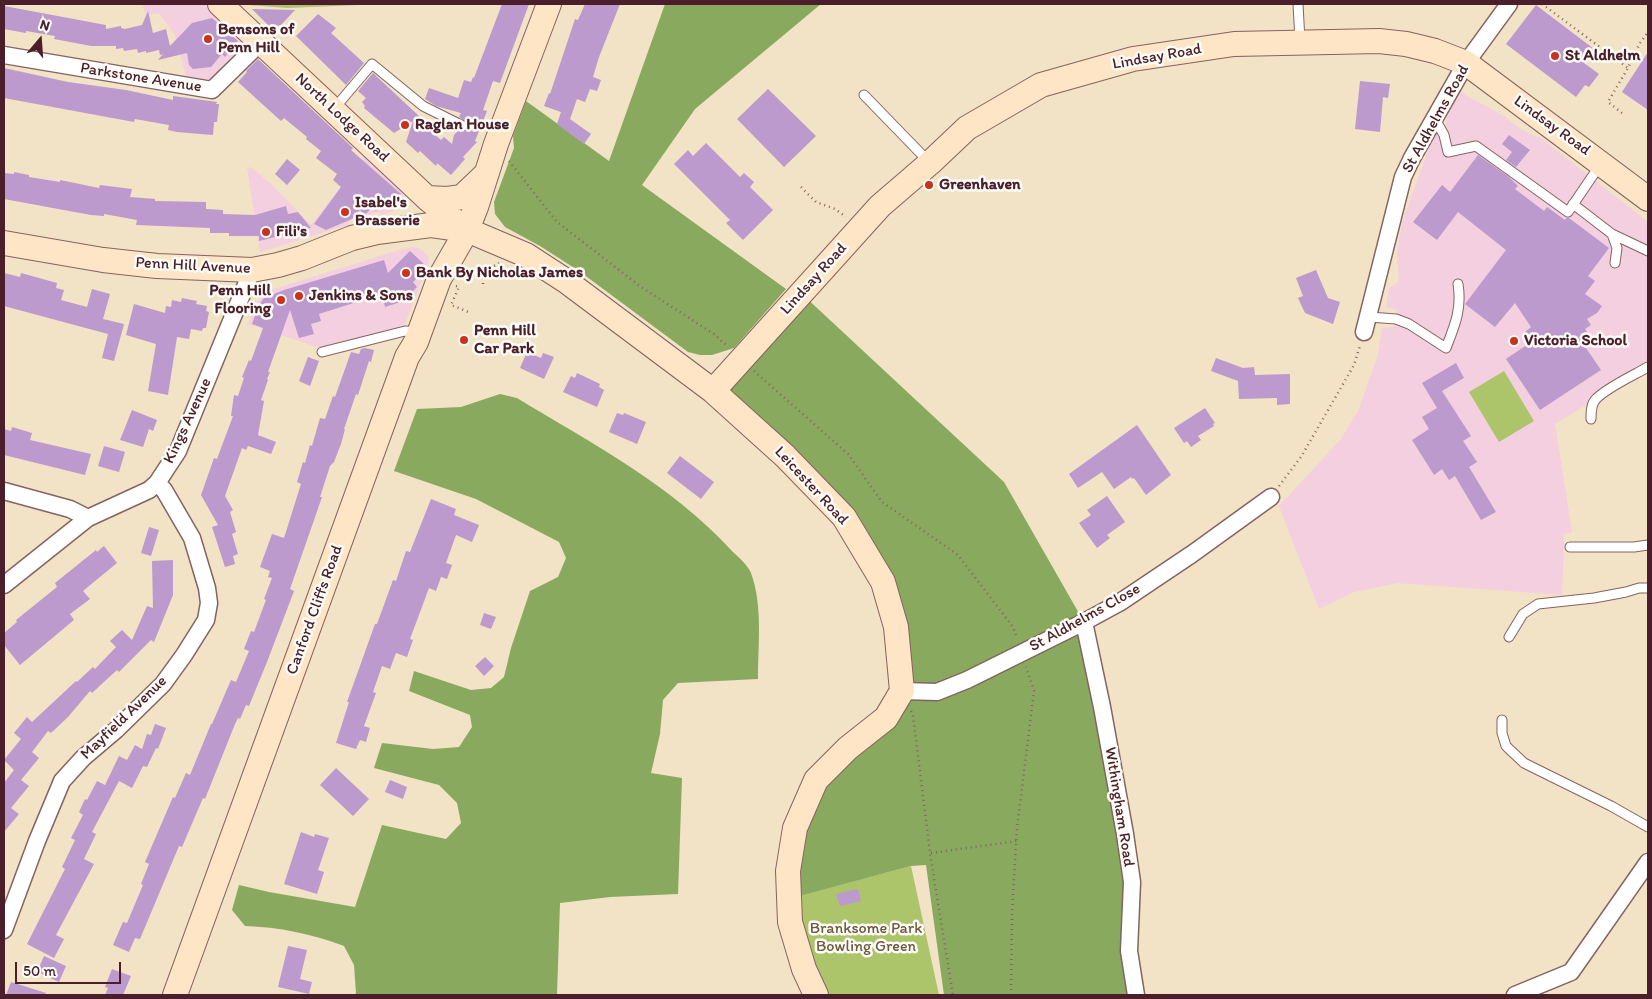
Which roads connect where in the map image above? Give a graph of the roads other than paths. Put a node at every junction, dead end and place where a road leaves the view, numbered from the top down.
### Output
1 (220, 4) edge
2 (550, 4) edge
3 (1298, 4) edge
4 (1509, 4) edge
5 (260, 43) junction
6 (1300, 43) junction
7 (4, 55) edge
8 (1466, 63) junction
9 (864, 95) dead end
10 (333, 110) junction
11 (1435, 119) junction
12 (463, 126) dead end
13 (1602, 163) junction
14 (930, 164) junction
15 (485, 175) junction
16 (427, 198) junction
17 (1648, 199) edge
18 (1573, 204) junction
19 (466, 230) junction
20 (1612, 234) junction
21 (4, 243) edge
22 (1648, 251) edge
23 (1615, 263) dead end
24 (252, 270) junction
25 (1458, 284) dead end
26 (1367, 325) joint
27 (420, 332) junction
28 (322, 352) dead end
29 (1648, 367) edge
30 (713, 391) junction
31 (1591, 418) dead end
32 (157, 483) junction
33 (4, 491) edge
34 (1271, 497) road end
35 (88, 518) junction
36 (1648, 545) edge
37 (1570, 547) dead end
38 (4, 585) edge
39 (1648, 588) edge
40 (1084, 622) junction
41 (1509, 637) dead end
42 (902, 691) junction
43 (1502, 720) dead end
44 (1648, 827) edge
45 (1648, 862) edge
46 (4, 930) edge
47 (174, 995) edge
48 (816, 995) edge
49 (1136, 995) edge
50 (1515, 995) edge

1 - 5 street, North Lodge Road
2 - 15 street, Canford Cliffs Road
3 - 6 lane
4 - 8 street, St Aldhelms Road
5 - 7 street, Parkstone Avenue
5 - 10 street, North Lodge Road
6 - 8 street, Lindsay Road
6 - 14 street, Lindsay Road
8 - 11 street, St Aldhelms Road
8 - 13 street, Lindsay Road
9 - 14 lane
10 - 12 lane
10 - 16 street, North Lodge Road
11 - 18 lane
11 - 26 street, St Aldhelms Road
13 - 17 street, Lindsay Road
13 - 18 lane
14 - 30 street, Lindsay Road
15 - 16 street
15 - 19 street, Canford Cliffs Road
16 - 19 street, North Lodge Road
18 - 20 lane
19 - 24 street, Penn Hill Avenue
19 - 27 street, Canford Cliffs Road
19 - 30 street, Leicester Road
20 - 22 lane
20 - 23 lane
21 - 24 street, Penn Hill Avenue
24 - 32 street, Kings Avenue
25 - 26 lane
27 - 28 lane
27 - 47 street, Canford Cliffs Road
29 - 31 lane
30 - 42 street, Leicester Road
32 - 35 street, Kings Avenue
32 - 46 street, Mayfield Avenue
33 - 35 street
34 - 40 street, St Aldhelms Close
35 - 38 street, Kings Avenue
36 - 37 lane
39 - 41 lane
40 - 42 street, St Aldhelms Close
40 - 49 street, Withingham Road
42 - 48 street
43 - 44 lane
45 - 50 street

